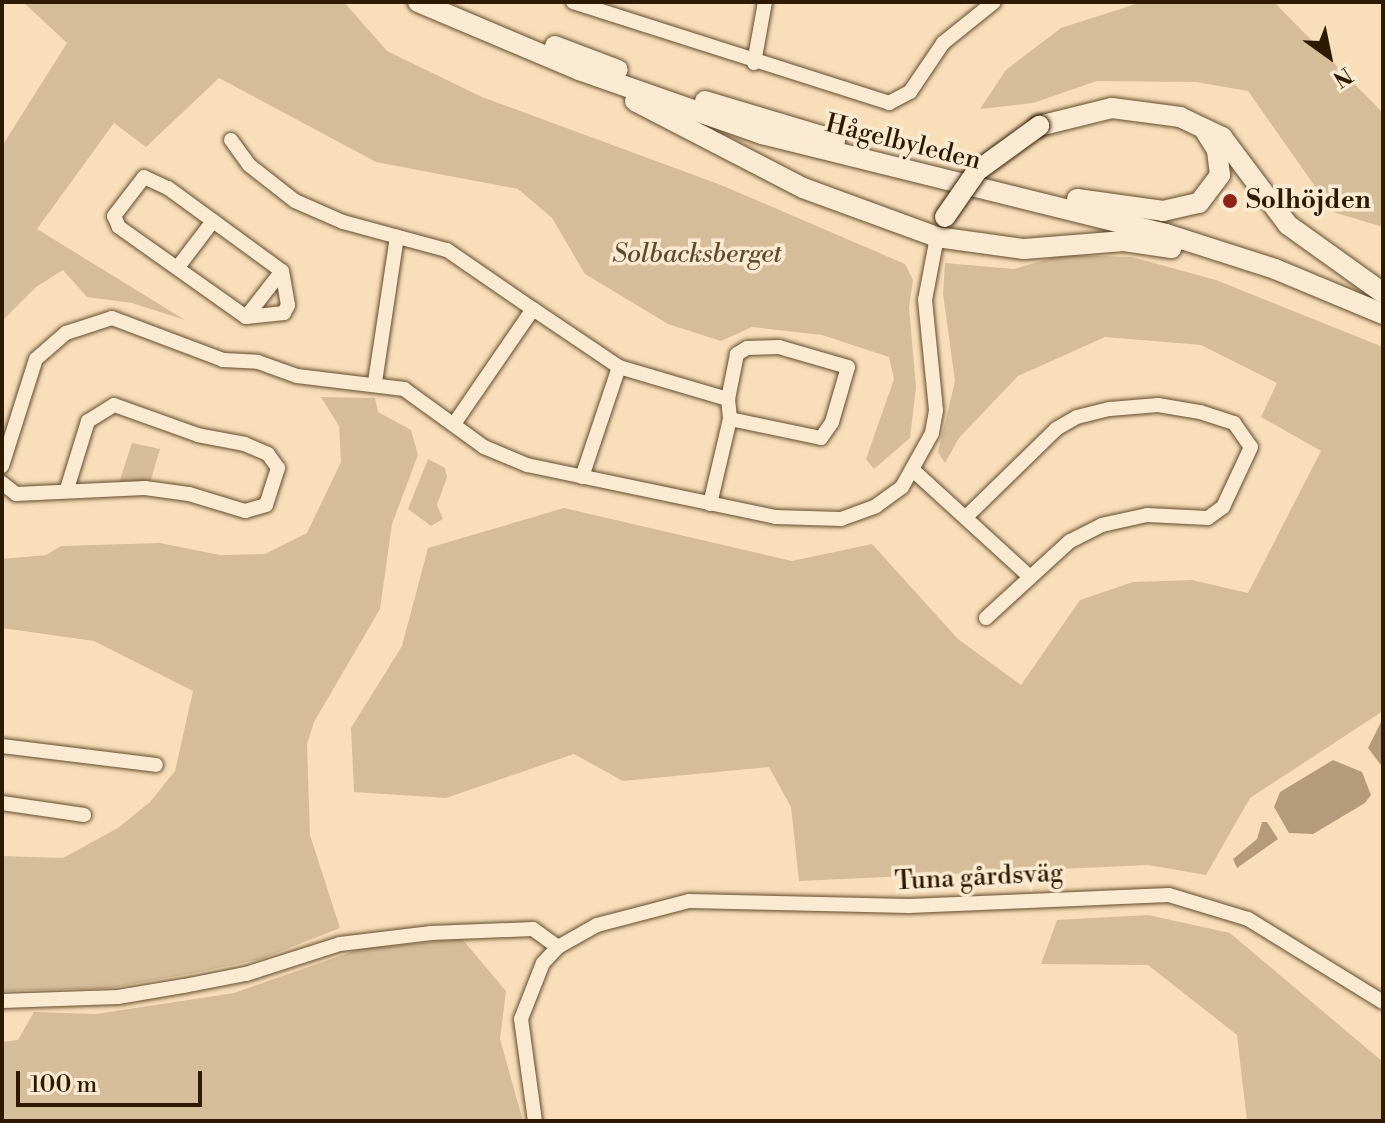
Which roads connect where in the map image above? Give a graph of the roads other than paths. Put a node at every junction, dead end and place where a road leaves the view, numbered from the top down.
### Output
1 (418, 2) edge
2 (446, 2) edge
3 (573, 2) edge
4 (765, 2) edge
5 (994, 2) edge
6 (613, 8) edge
7 (754, 63) junction
8 (579, 70) junction
9 (1195, 124) junction
10 (231, 140) dead end
11 (1077, 199) junction
12 (213, 221) junction
13 (397, 237) junction
14 (937, 237) junction
15 (178, 267) junction
16 (282, 271) junction
17 (1383, 293) edge
18 (1383, 301) edge
19 (533, 309) junction
20 (1383, 316) edge
21 (246, 317) junction
22 (619, 367) junction
23 (375, 382) junction
24 (728, 399) junction
25 (730, 419) junction
26 (454, 424) junction
27 (2, 466) edge
28 (914, 471) junction
29 (582, 477) junction
30 (2, 483) edge
31 (67, 489) junction
32 (710, 504) junction
33 (967, 516) junction
34 (1028, 575) junction
35 (986, 618) dead end
36 (2, 746) edge
37 (156, 765) dead end
38 (2, 803) edge
39 (84, 815) dead end
40 (558, 947) junction
41 (2, 1001) edge
42 (1383, 1002) edge
43 (535, 1121) edge

1 - 8 main road, Hågelbyleden
2 - 11 main road, Hågelbyleden
3 - 6 street
4 - 7 street
5 - 7 street
6 - 7 street
8 - 14 main road
8 - 20 main road, Hågelbyleden
9 - 11 main road
9 - 14 main road, bridge
9 - 17 main road
10 - 13 street
11 - 18 main road, Hågelbyleden
12 - 15 street
12 - 15 street
12 - 16 street
13 - 19 street
13 - 23 street
14 - 20 main road
14 - 28 street
15 - 21 street
16 - 21 street
16 - 21 street
19 - 22 street
19 - 26 street
22 - 24 street
22 - 29 street
23 - 26 street
23 - 27 street
24 - 25 street
24 - 25 street
25 - 32 street
26 - 29 street
28 - 32 street
28 - 33 street
29 - 32 street
30 - 31 street
31 - 31 street
33 - 34 street
33 - 34 street
34 - 35 street
36 - 37 street
38 - 39 street
40 - 41 street
40 - 42 street, Tuna gårdsväg
40 - 43 street, Tuna gårdsväg

